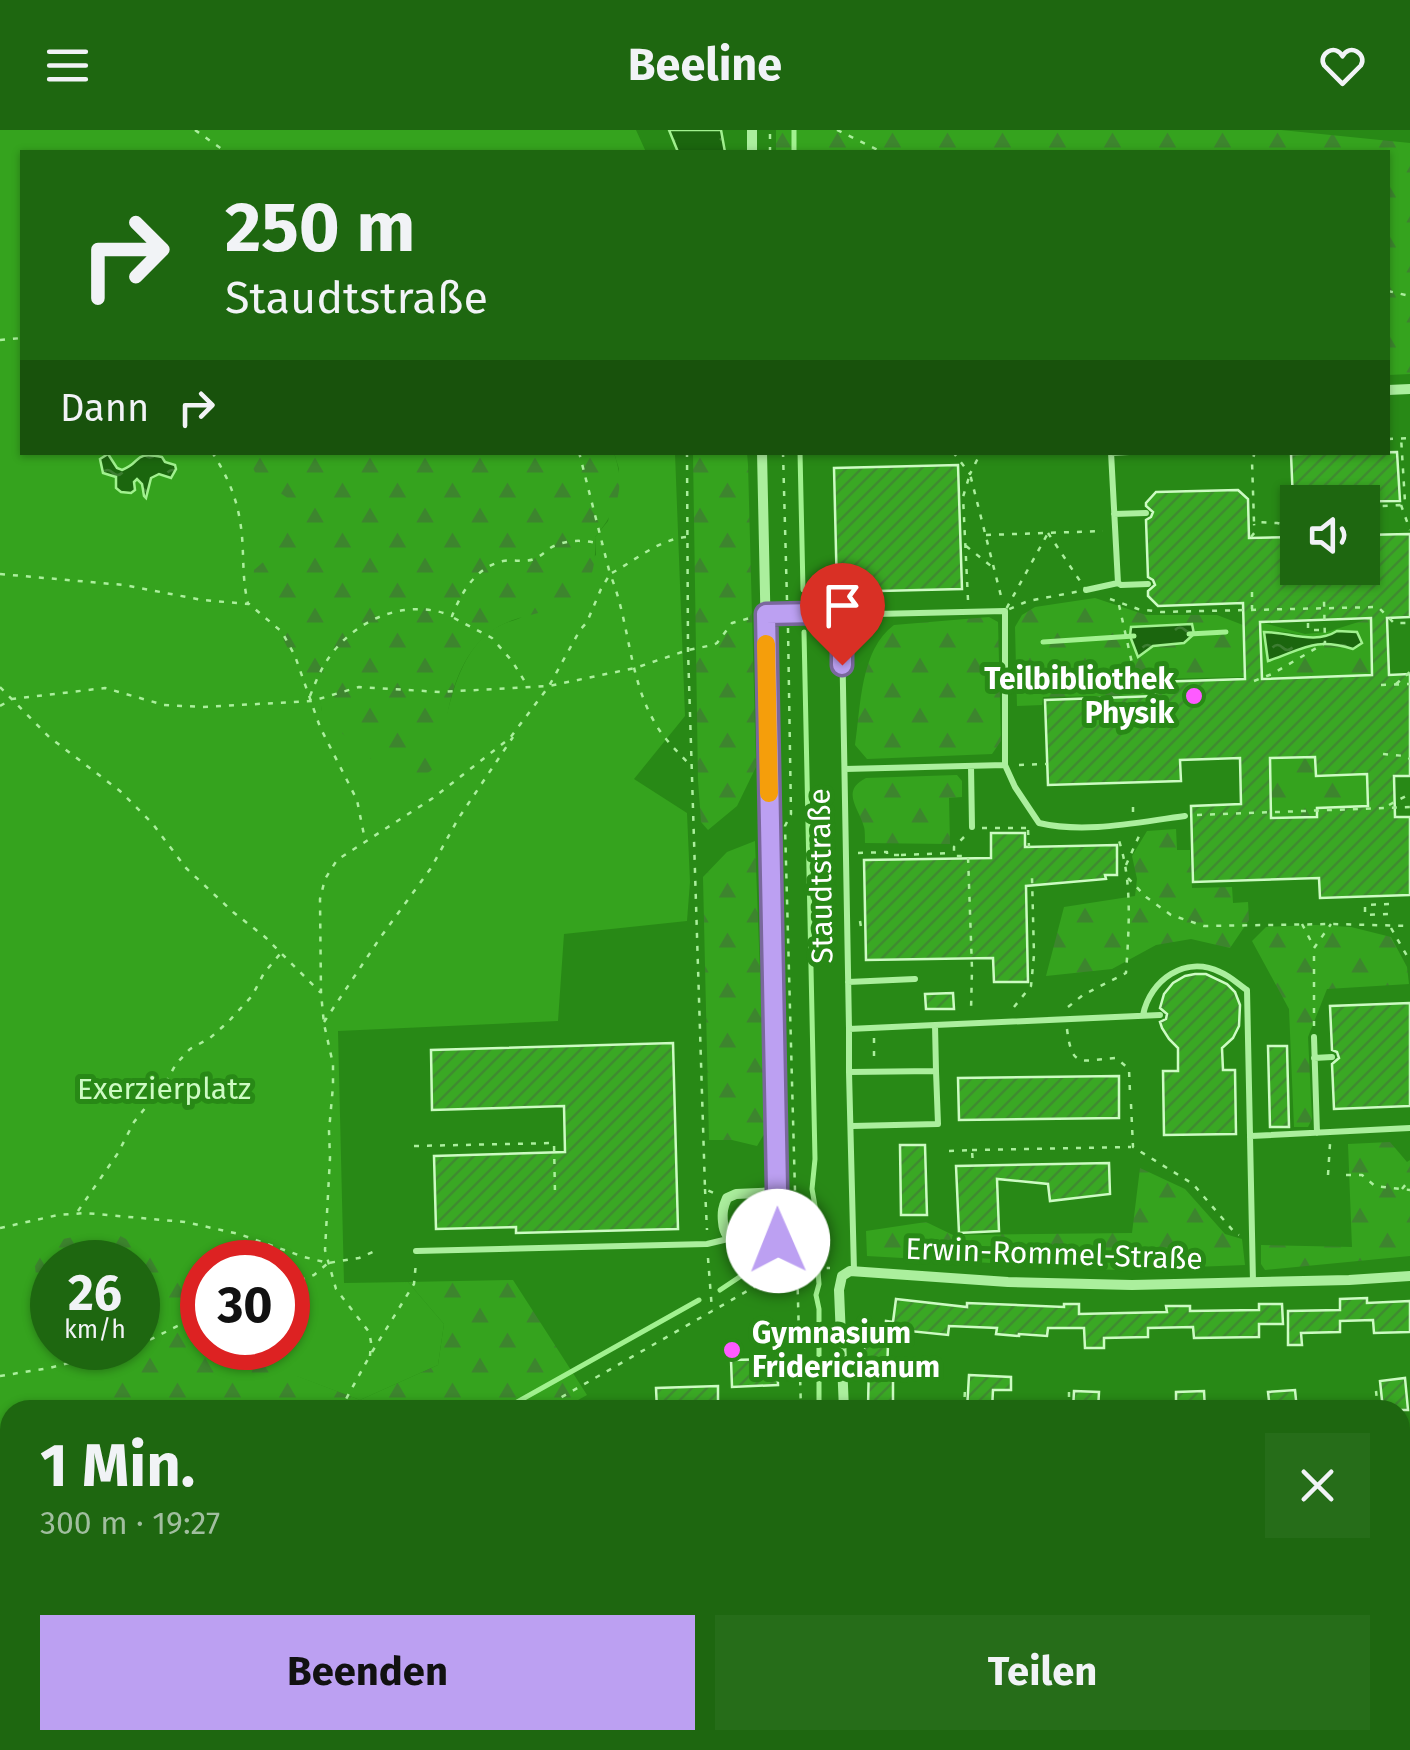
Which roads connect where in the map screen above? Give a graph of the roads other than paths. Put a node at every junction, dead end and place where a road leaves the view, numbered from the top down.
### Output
1 (762, 455) edge
2 (1111, 455) edge
3 (1146, 513) dead end
4 (1114, 514) junction
5 (1118, 583) junction
6 (1148, 584) dead end
7 (1089, 589) road end
8 (766, 614) junction
9 (832, 615) junction
10 (1006, 765) junction
11 (971, 766) junction
12 (844, 769) junction
13 (1186, 816) road end
14 (972, 828) road end
15 (916, 980) dead end
16 (848, 982) junction
17 (1160, 1015) dead end
18 (1143, 1016) junction
19 (935, 1025) junction
20 (849, 1029) junction
21 (1314, 1037) road end
22 (1332, 1057) dead end
23 (1314, 1058) junction
24 (936, 1071) junction
25 (850, 1072) junction
26 (852, 1126) junction
27 (1410, 1128) edge
28 (1318, 1133) junction
29 (1252, 1136) junction
30 (777, 1192) junction
31 (728, 1238) junction
32 (416, 1251) road end
33 (848, 1274) junction
34 (1410, 1276) edge
35 (1254, 1283) junction
36 (844, 1400) edge

1 - 8 street, Staudtstraße
2 - 4 lane
3 - 4 lane
4 - 5 lane
5 - 6 lane
5 - 7 lane
8 - 9 lane
8 - 30 street, Staudtstraße
9 - 10 lane
9 - 12 lane, Staudtstraße
10 - 11 lane, Staudtstraße
10 - 13 lane
11 - 12 lane, Staudtstraße
11 - 14 lane
12 - 16 lane, Staudtstraße
15 - 16 lane, Staudtstraße
16 - 20 lane, Staudtstraße
17 - 18 lane
18 - 19 lane
18 - 29 lane
19 - 20 lane
19 - 24 lane
20 - 25 lane, Staudtstraße
21 - 23 lane
22 - 23 lane
23 - 28 lane
24 - 25 lane
24 - 26 lane
25 - 26 lane
26 - 33 lane
27 - 28 lane
28 - 29 lane
29 - 35 lane
30 - 31 street
30 - 31 street, Staudtstraße
31 - 32 lane
33 - 35 street, Erwin-Rommel-Straße
33 - 36 street
34 - 35 street, Erwin-Rommel-Straße

